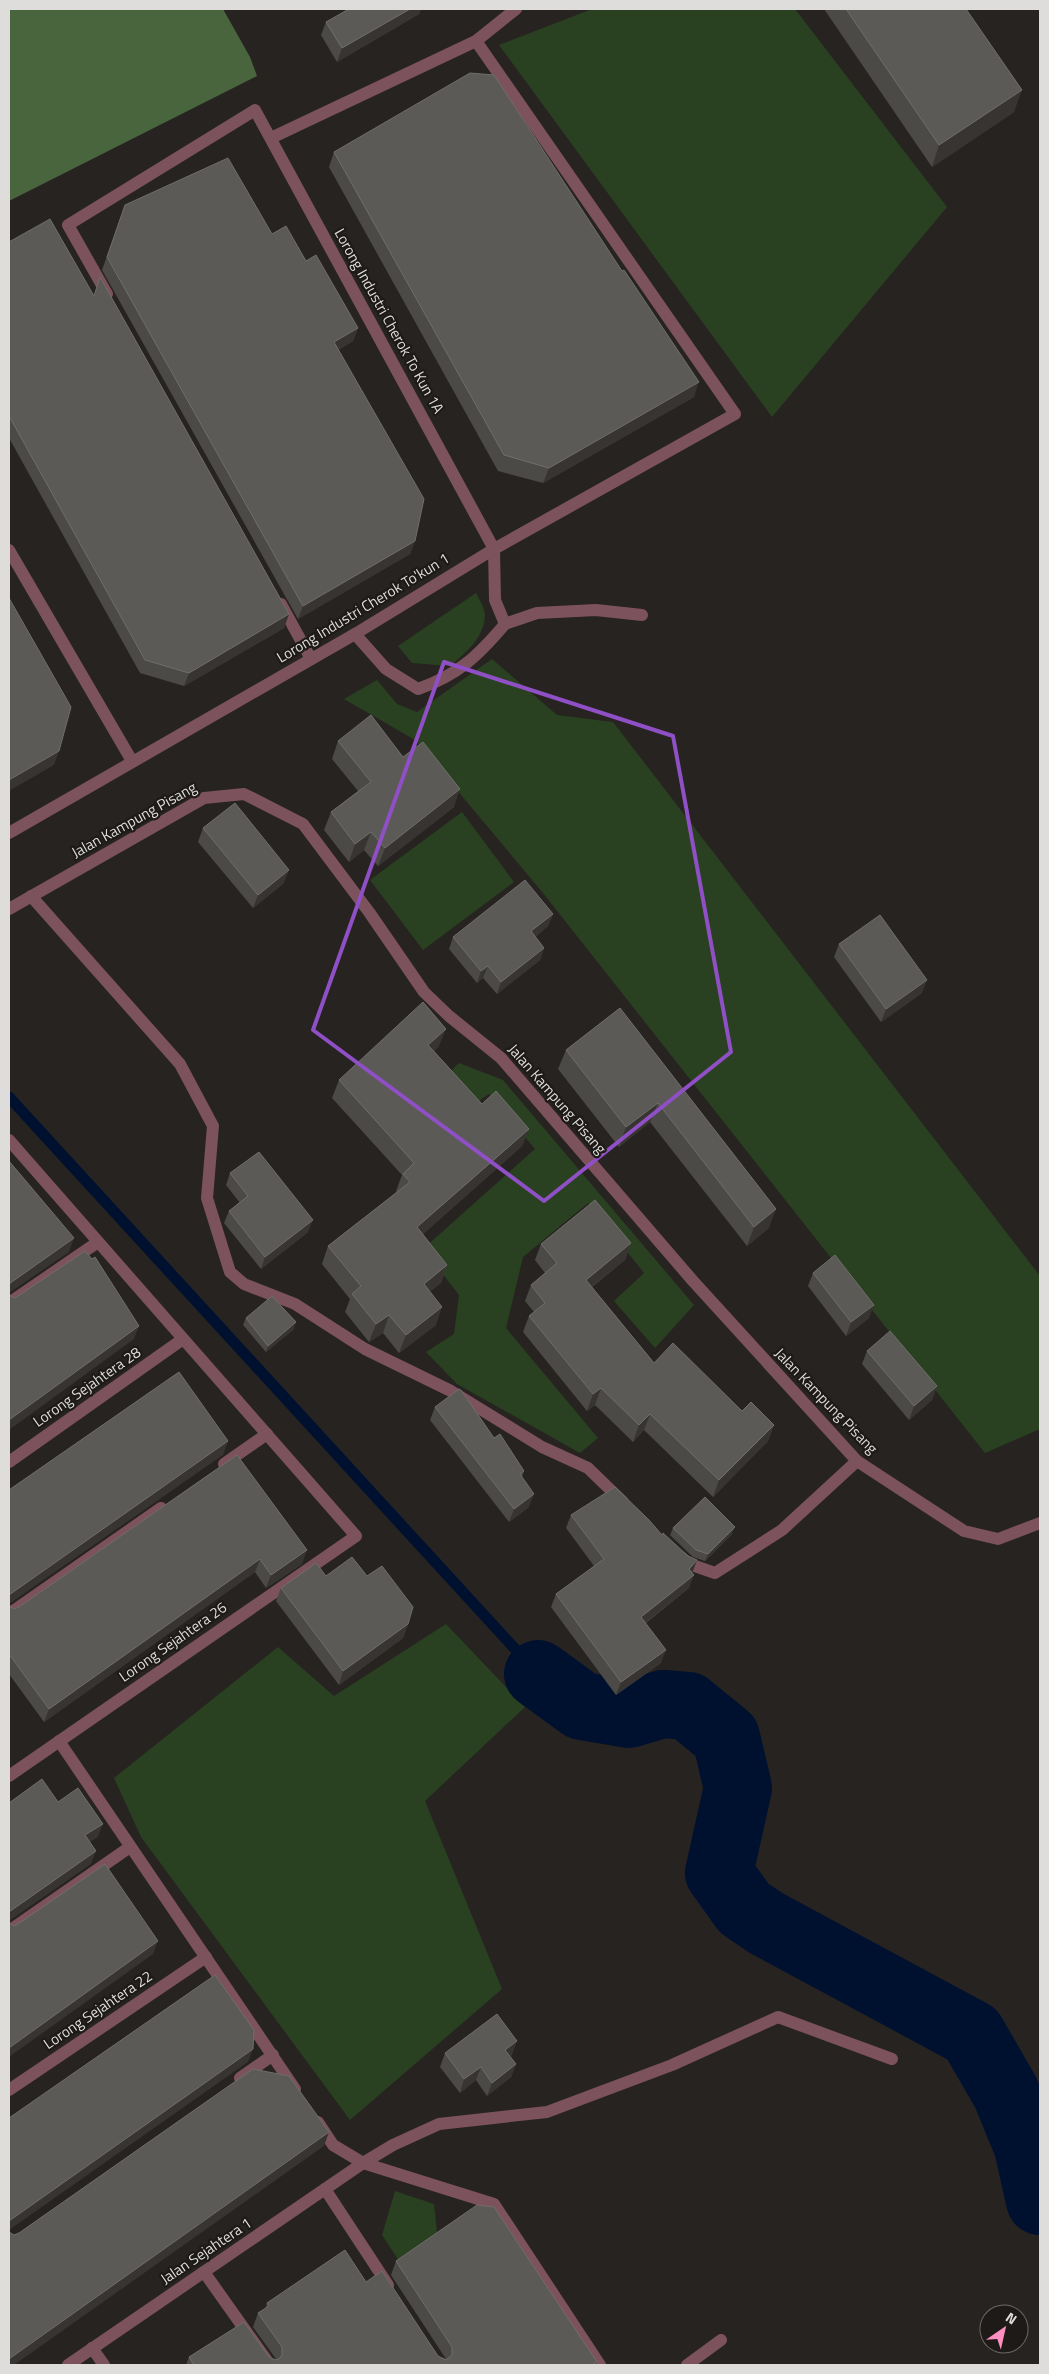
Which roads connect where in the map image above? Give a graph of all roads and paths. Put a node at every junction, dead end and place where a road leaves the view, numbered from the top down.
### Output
1 (516, 9) edge
2 (476, 40) junction
3 (271, 138) junction
4 (112, 304) edge
5 (494, 548) junction
6 (9, 550) edge
7 (272, 589) edge
8 (642, 615) dead end
9 (505, 624) junction
10 (354, 634) junction
11 (311, 659) junction
12 (132, 761) junction
13 (9, 833) edge
14 (31, 896) junction
15 (9, 909) edge
16 (9, 1140) edge
17 (98, 1242) junction
18 (9, 1303) edge
19 (183, 1339) junction
20 (267, 1434) junction
21 (857, 1461) junction
22 (9, 1462) edge
23 (211, 1474) edge
24 (170, 1502) edge
25 (631, 1509) edge
26 (1040, 1523) edge
27 (674, 1551) edge
28 (9, 1614) edge
29 (58, 1741) junction
30 (9, 1776) edge
31 (130, 1847) junction
32 (9, 1931) edge
33 (206, 1957) junction
34 (273, 2055) junction
35 (892, 2060) dead end
36 (233, 2083) edge
37 (9, 2090) edge
38 (300, 2096) edge
39 (311, 2112) edge
40 (363, 2163) junction
41 (325, 2189) junction
42 (204, 2272) junction
43 (393, 2293) edge
44 (721, 2340) dead end
45 (92, 2348) junction
46 (68, 2365) edge
47 (104, 2365) edge
48 (270, 2365) edge
49 (600, 2365) edge
50 (688, 2365) edge

1 - 2 street
2 - 3 street
2 - 5 street, Lorong Industri Cherok To'kun 1
3 - 4 street, Lorong Industri Cherok To Kun 1A
3 - 5 street, Lorong Industri Cherok To Kun 1A
5 - 9 street
5 - 10 street, Lorong Industri Cherok To'kun 1
6 - 12 street
7 - 11 street
8 - 9 street
9 - 10 street
10 - 11 street, Lorong Industri Cherok To'kun 1
11 - 12 street, Lorong Industri Cherok To'kun 1
12 - 13 street, Lorong Industri Cherok To'kun 1
14 - 15 street, Jalan Kampung Pisang
14 - 21 street, Jalan Kampung Pisang
14 - 25 street
16 - 17 street
17 - 18 street
17 - 19 street
19 - 20 street
19 - 22 street, Lorong Sejahtera 28
20 - 23 street
20 - 29 street, Lorong Sejahtera 26
21 - 26 street, Jalan Kampung Pisang
21 - 27 street
24 - 28 street
29 - 30 street, Lorong Sejahtera 26
29 - 31 street
31 - 32 street
31 - 33 street
33 - 34 street
33 - 37 street, Lorong Sejahtera 22
34 - 36 street
34 - 38 street
35 - 40 street, Jalan Sejahtera 1
39 - 40 street
40 - 41 street, Jalan Sejahtera 1
40 - 49 street
41 - 42 street, Jalan Sejahtera 1
41 - 43 street
42 - 45 street, Jalan Sejahtera 1
42 - 48 street
44 - 50 street
45 - 46 street, Jalan Sejahtera 1
45 - 47 street

